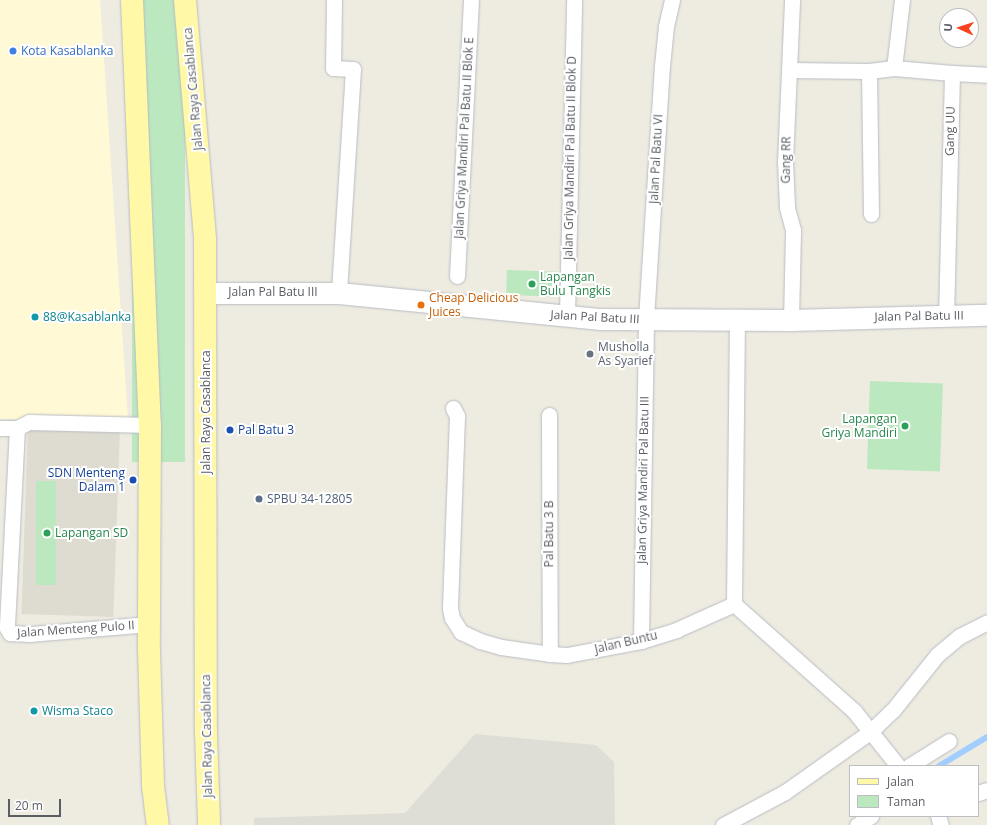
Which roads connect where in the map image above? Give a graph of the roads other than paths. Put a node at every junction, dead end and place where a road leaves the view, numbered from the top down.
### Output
1 (132, 0) edge
2 (185, 0) edge
3 (334, 0) edge
4 (471, 0) edge
5 (574, 0) edge
6 (672, 0) edge
7 (792, 0) edge
8 (902, 0) edge
9 (894, 68) junction
10 (789, 70) junction
11 (869, 71) junction
12 (952, 74) junction
13 (987, 75) edge
14 (871, 214) dead end
15 (457, 276) dead end
16 (205, 293) junction
17 (339, 293) junction
18 (987, 315) edge
19 (567, 316) junction
20 (946, 316) junction
21 (646, 319) junction
22 (737, 320) junction
23 (791, 320) junction
24 (453, 408) dead end
25 (549, 415) dead end
26 (150, 425) junction
27 (0, 428) edge
28 (17, 428) junction
29 (734, 604) junction
30 (987, 622) edge
31 (149, 624) junction
32 (641, 641) junction
33 (550, 654) junction
34 (871, 731) junction
35 (949, 741) dead end
36 (897, 765) edge
37 (911, 765) edge
38 (869, 817) edge
39 (158, 825) edge
40 (209, 825) edge
41 (723, 825) edge
42 (857, 825) edge

1 - 26 main road
2 - 16 main road, Jalan Raya Casablanca
3 - 17 street
4 - 15 street, Jalan Griya Mandiri Pal Batu II Blok E
5 - 19 street, Jalan Griya Mandiri Pal Batu II Blok D
6 - 21 street, Jalan Pal Batu VI
7 - 10 street, Gang RR
8 - 9 street
9 - 11 street
9 - 12 street
10 - 11 street
10 - 23 street, Gang RR
11 - 14 street
12 - 13 street
12 - 20 street, Gang UU
16 - 17 street, Jalan Pal Batu III
16 - 40 main road, Jalan Raya Casablanca
17 - 19 street, Jalan Pal Batu III
18 - 20 street, Jalan Pal Batu III
19 - 21 street, Jalan Pal Batu III
20 - 23 street, Jalan Pal Batu III
21 - 22 street, Jalan Pal Batu III
21 - 32 street, Jalan Griya Mandiri Pal Batu III
22 - 23 street, Jalan Pal Batu III
22 - 29 street
24 - 33 street, Jalan Buntu
25 - 33 street, Pal Batu 3 B
26 - 28 street
26 - 31 main road
27 - 28 street
28 - 31 street, Jalan Menteng Pulo II
29 - 32 street, Jalan Buntu
29 - 34 street
30 - 34 street
31 - 39 main road
32 - 33 street, Jalan Buntu
34 - 36 street
34 - 41 street
35 - 37 street
38 - 42 street

